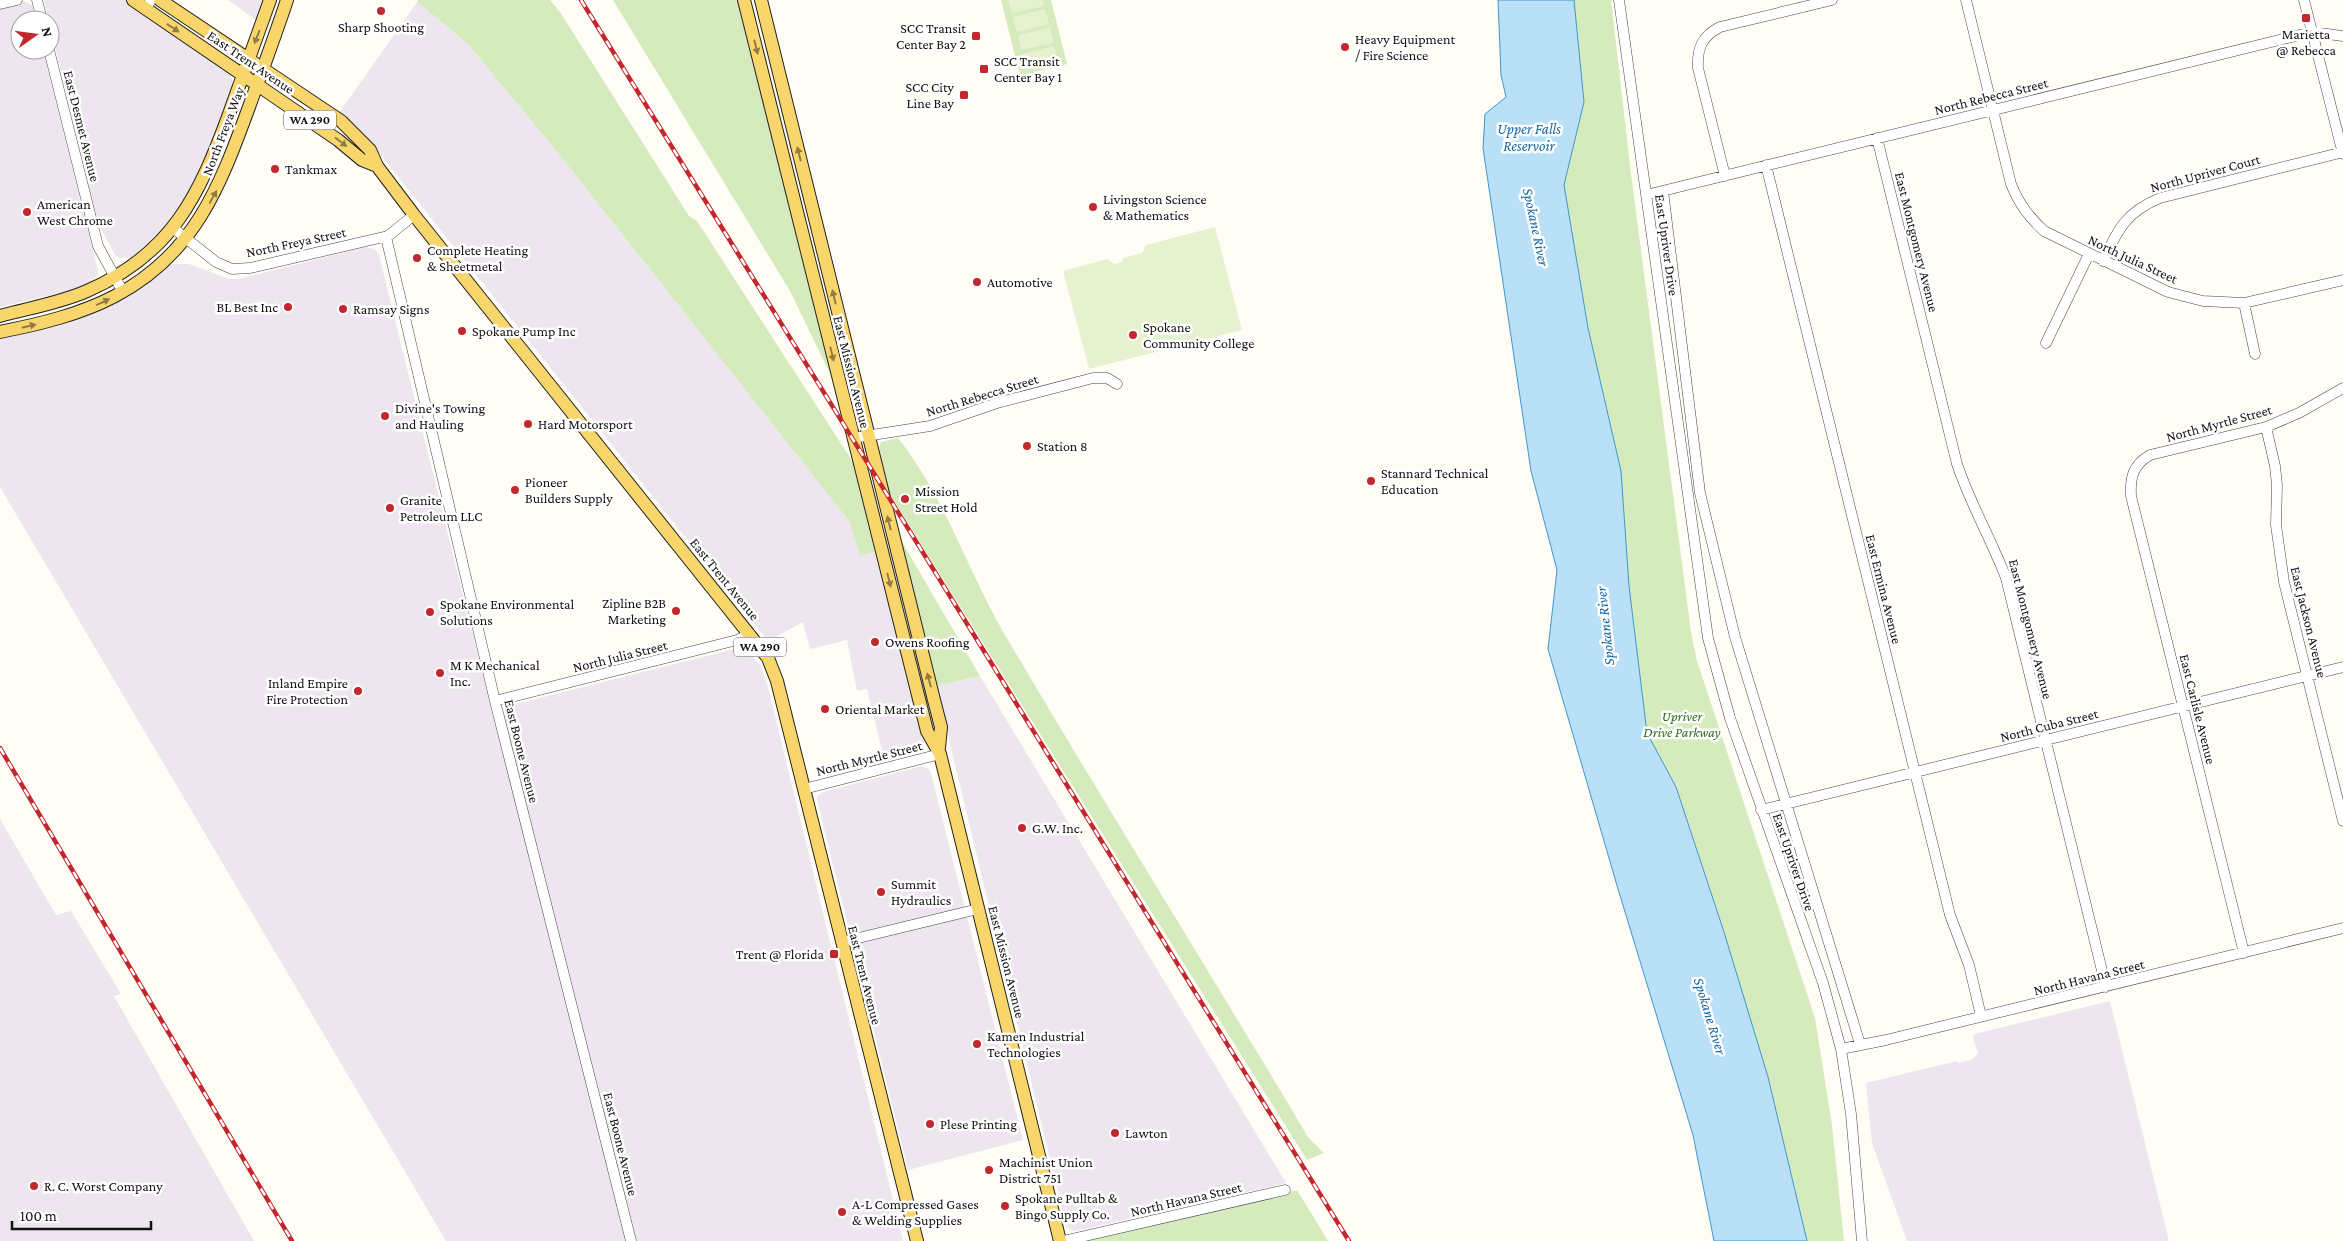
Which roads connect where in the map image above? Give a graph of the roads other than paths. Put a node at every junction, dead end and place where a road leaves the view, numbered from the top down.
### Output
1 (17, 0) edge
2 (133, 0) edge
3 (160, 0) edge
4 (270, 0) edge
5 (287, 0) edge
6 (744, 0) edge
7 (761, 0) edge
8 (1619, 0) edge
9 (1832, 0) edge
10 (1966, 0) edge
11 (2304, 0) edge
12 (0, 4) edge
13 (148, 4) edge
14 (2312, 32) junction
15 (2343, 36) edge
16 (248, 59) junction
17 (52, 60) edge
18 (263, 69) junction
19 (244, 74) junction
20 (257, 84) junction
21 (1992, 110) junction
22 (1877, 138) junction
23 (2343, 153) edge
24 (1766, 165) junction
25 (377, 166) junction
26 (1725, 176) junction
27 (1662, 191) junction
28 (1646, 195) junction
29 (414, 215) junction
30 (173, 228) junction
31 (386, 237) junction
32 (186, 238) junction
33 (2089, 254) junction
34 (2103, 261) junction
35 (114, 277) junction
36 (2343, 280) edge
37 (123, 292) junction
38 (2244, 303) junction
39 (0, 316) edge
40 (0, 332) edge
41 (2046, 343) dead end
42 (2255, 354) dead end
43 (1117, 384) dead end
44 (2343, 388) edge
45 (2266, 427) junction
46 (868, 435) junction
47 (853, 438) junction
48 (2132, 472) joint
49 (1700, 493) junction
50 (1687, 494) junction
51 (750, 634) junction
52 (2343, 667) edge
53 (2308, 676) junction
54 (495, 701) junction
55 (2184, 706) junction
56 (2044, 740) junction
57 (939, 751) junction
58 (1914, 772) junction
59 (804, 789) junction
60 (1788, 803) junction
61 (1761, 810) junction
62 (2343, 821) edge
63 (978, 908) junction
64 (2343, 928) edge
65 (842, 942) junction
66 (2244, 953) junction
67 (2106, 987) junction
68 (1981, 1016) junction
69 (1860, 1044) junction
70 (1841, 1049) junction
71 (1285, 1190) dead end
72 (631, 1241) edge
73 (916, 1241) edge
74 (1062, 1241) edge
75 (1862, 1241) edge

1 - 12 street
2 - 13 main road, East Trent Avenue / WA 290
3 - 16 main road, East Trent Avenue / WA 290
4 -> 16 main road, North Freya Way
5 - 18 main road, North Freya Way
6 -> 47 main road, East Mission Avenue
46 -> 7 main road, East Mission Avenue
8 - 28 street, East Upriver Drive
9 - 26 street
10 - 21 street
11 - 14 street
13 -> 19 main road, East Trent Avenue / WA 290
14 - 15 street, North Rebecca Street
14 - 21 street, North Rebecca Street
14 - 23 street
16 - 18 main road, East Trent Avenue / WA 290
16 - 19 main road, North Freya Way
17 - 35 street, East Desmet Avenue
18 - 20 main road, North Freya Way
18 - 25 main road, East Trent Avenue / WA 290
19 - 20 main road, East Trent Avenue / WA 290
19 - 30 main road, North Freya Way
20 -> 25 main road, East Trent Avenue / WA 290
32 -> 20 main road, North Freya Way
21 - 22 street, North Rebecca Street
21 - 33 street, North Julia Street
22 - 24 street, North Rebecca Street
22 - 56 street, East Montgomery Avenue
23 - 34 street, North Upriver Court
24 - 26 street, North Rebecca Street
24 - 58 street, East Ermina Avenue
25 - 29 main road, East Trent Avenue / WA 290
26 - 27 street, North Rebecca Street
27 - 28 street, North Rebecca Street
27 - 49 street, East Upriver Drive
28 - 50 street, East Upriver Drive
29 - 31 street, North Freya Street
29 - 51 main road, East Trent Avenue / WA 290
30 - 32 street, North Freya Street
30 - 35 main road
31 - 32 street, North Freya Street
31 - 54 street, East Boone Avenue
32 - 37 main road
33 - 34 street, North Julia Street
33 - 41 street
34 - 38 street, North Julia Street
35 - 37 street, East Desmet Avenue
35 - 39 main road
36 - 38 street, North Julia Street
40 -> 37 main road
38 - 42 street
43 - 46 street, North Rebecca Street
44 - 45 street, North Myrtle Street
45 - 48 street, North Myrtle Street
45 - 53 street, East Jackson Avenue
46 - 47 street, North Rebecca Street
57 -> 46 main road, East Mission Avenue
47 -> 57 main road, East Mission Avenue
48 - 55 street, East Carlisle Avenue
49 - 50 street
49 - 60 street, East Upriver Drive
50 - 61 street, East Upriver Drive
51 - 54 street, North Julia Street
51 - 59 main road, East Trent Avenue / WA 290
52 - 53 street, North Cuba Street
53 - 55 street, North Cuba Street
53 - 62 street, East Jackson Avenue
54 - 72 street, East Boone Avenue
55 - 56 street, North Cuba Street
55 - 66 street, East Carlisle Avenue
56 - 58 street, North Cuba Street
56 - 67 street, East Montgomery Avenue
57 - 59 street, North Myrtle Street
57 - 63 main road, East Mission Avenue
58 - 60 street, North Cuba Street
58 - 68 street, East Ermina Avenue
59 - 65 main road, East Trent Avenue / WA 290
60 - 61 street, North Cuba Street
60 - 69 street, East Upriver Drive
61 - 70 street, East Upriver Drive
63 - 65 street
63 - 74 main road, East Mission Avenue
64 - 66 street, North Havana Street
65 - 73 main road, East Trent Avenue / WA 290
66 - 67 street, North Havana Street
67 - 68 street, North Havana Street
68 - 69 street, North Havana Street
69 - 70 street, North Havana Street
70 - 75 street, East Upriver Drive
71 - 74 street, North Havana Street

